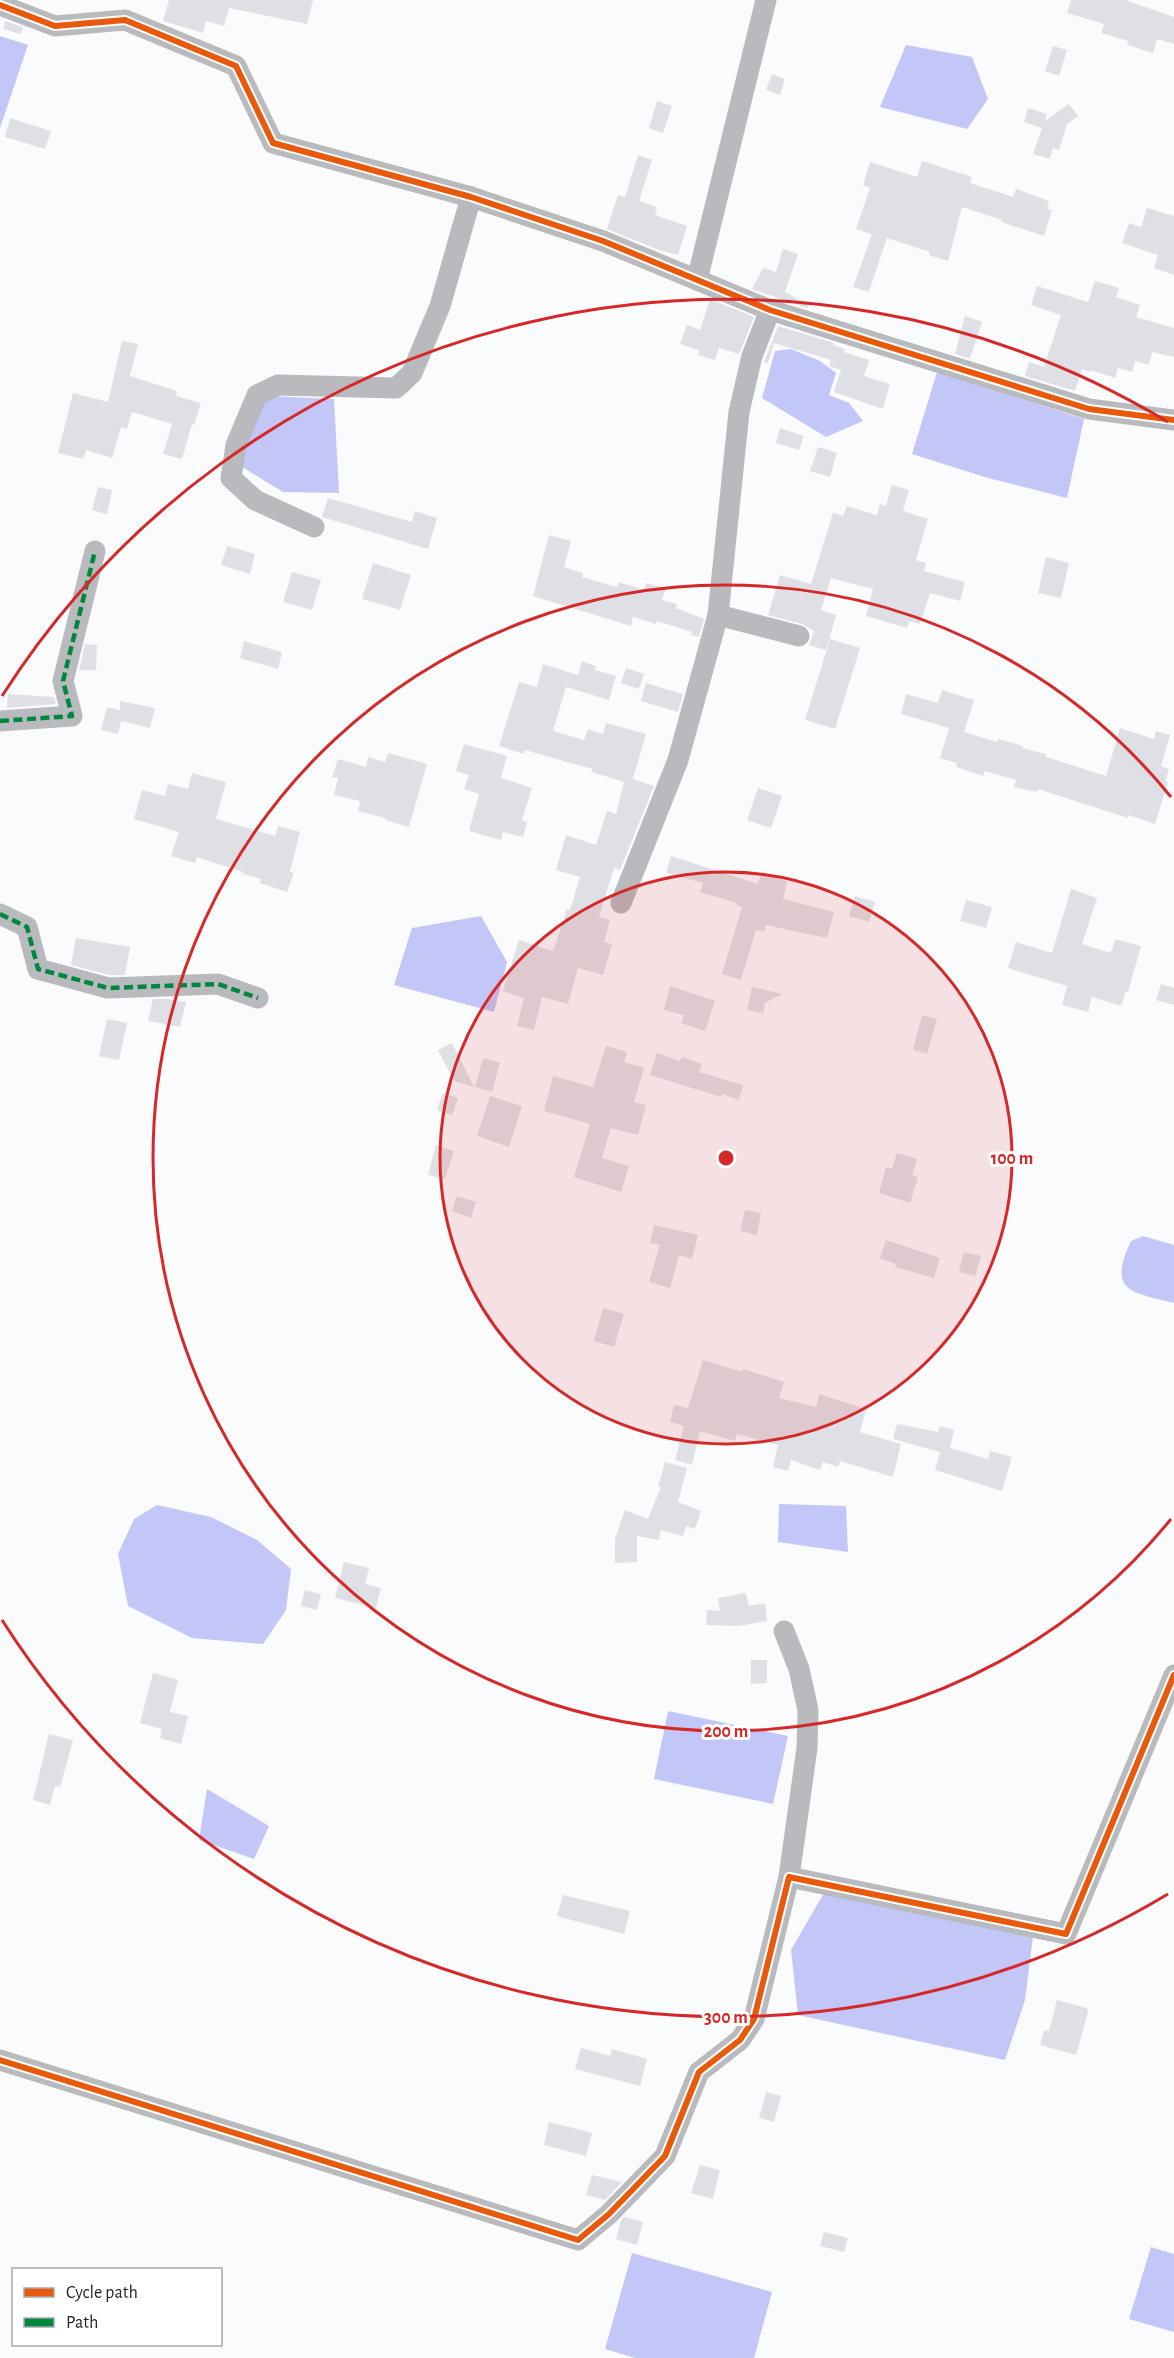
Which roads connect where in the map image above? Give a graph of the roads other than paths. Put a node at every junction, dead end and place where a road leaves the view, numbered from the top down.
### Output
1 (766, 0) edge
2 (0, 5) edge
3 (471, 197) junction
4 (697, 280) junction
5 (770, 310) junction
6 (1174, 420) edge
7 (314, 528) dead end
8 (95, 551) dead end
9 (718, 615) junction
10 (799, 636) dead end
11 (0, 721) edge
12 (621, 903) dead end
13 (0, 914) edge
14 (258, 998) dead end
15 (784, 1631) dead end
16 (1174, 1675) edge
17 (789, 1877) junction
18 (0, 2060) edge

1 - 4 street
2 - 3 street
3 - 4 street
3 - 7 street
4 - 5 street
5 - 6 street
5 - 9 street
8 - 11 street
9 - 10 street
9 - 12 street
13 - 14 street
15 - 17 street
16 - 17 street
17 - 18 street

